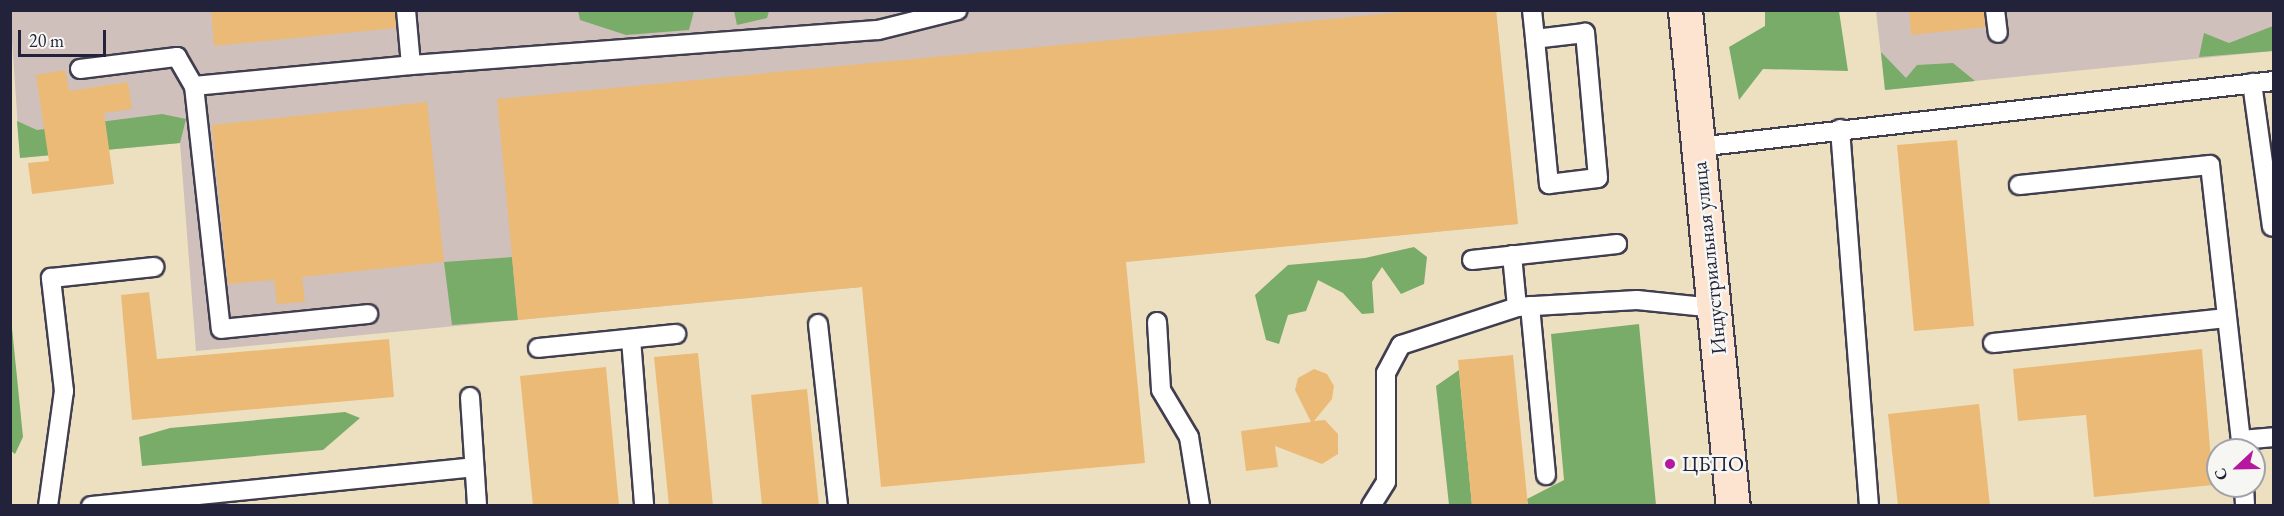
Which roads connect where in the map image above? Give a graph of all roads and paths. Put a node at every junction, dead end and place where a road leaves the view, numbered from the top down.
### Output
1 (406, 10) edge
2 (958, 10) edge
3 (1532, 10) edge
4 (1685, 10) edge
5 (1995, 10) edge
6 (1998, 33) dead end
7 (1535, 39) junction
8 (411, 65) junction
9 (80, 69) dead end
10 (2274, 81) edge
11 (2252, 83) junction
12 (194, 86) junction
13 (1840, 129) junction
14 (1698, 147) junction
15 (2019, 185) dead end
16 (2272, 227) dead end
17 (1617, 244) dead end
18 (1512, 255) junction
19 (1472, 260) dead end
20 (154, 267) dead end
21 (1523, 306) junction
22 (1714, 309) junction
23 (368, 314) dead end
24 (2227, 318) junction
25 (1156, 322) dead end
26 (818, 324) dead end
27 (676, 334) dead end
28 (631, 339) junction
29 (1993, 343) dead end
30 (538, 348) dead end
31 (470, 397) dead end
32 (2240, 438) edge
33 (474, 466) junction
34 (1546, 475) dead end
35 (48, 506) edge
36 (91, 506) edge
37 (477, 506) edge
38 (644, 506) edge
39 (838, 506) edge
40 (1200, 506) edge
41 (1371, 506) edge
42 (1733, 506) edge
43 (1869, 506) edge

1 - 8 lane
2 - 8 lane
3 - 7 lane
4 - 14 main road, Индустриальная улица
5 - 6 lane
7 - 7 lane
8 - 12 lane
9 - 12 lane
10 - 11 lane
11 - 13 lane
11 - 16 lane
12 - 23 lane
13 - 14 lane
13 - 43 lane
14 - 22 main road, Индустриальная улица
15 - 24 lane
17 - 18 lane
18 - 19 lane
18 - 21 lane
20 - 35 lane
21 - 22 lane
21 - 34 lane
21 - 41 lane
22 - 42 main road, Индустриальная улица
24 - 29 lane
24 - 32 lane
25 - 40 lane
26 - 39 lane
27 - 28 lane
28 - 30 lane
28 - 38 lane
31 - 33 lane
33 - 36 lane
33 - 37 lane

